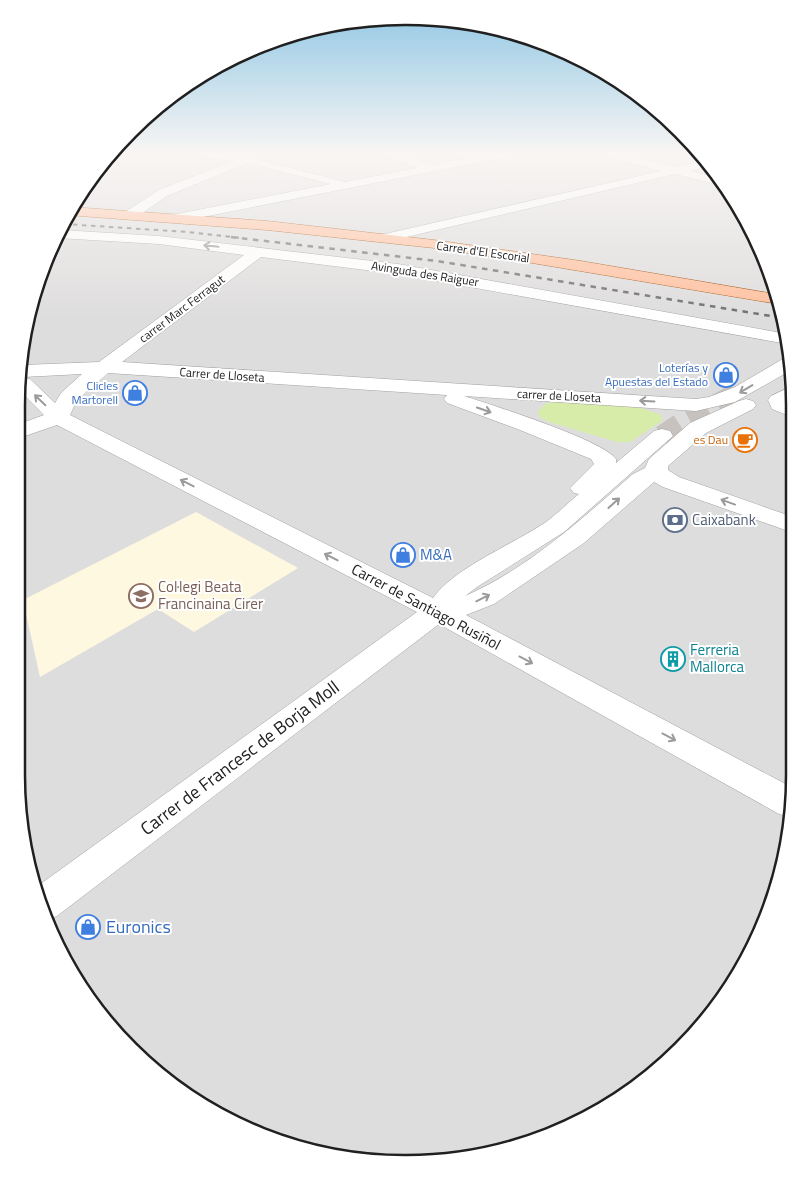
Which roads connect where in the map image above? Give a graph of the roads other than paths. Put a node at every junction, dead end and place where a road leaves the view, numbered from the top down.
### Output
1 (140, 208) edge
2 (228, 208) edge
3 (515, 208) edge
4 (78, 212) edge
5 (130, 215) junction
6 (177, 218) junction
7 (65, 234) edge
8 (385, 238) junction
9 (260, 251) junction
10 (770, 298) edge
11 (780, 338) edge
12 (784, 366) edge
13 (105, 367) junction
14 (27, 371) edge
15 (785, 383) edge
16 (26, 386) edge
17 (421, 388) junction
18 (539, 395) junction
19 (685, 405) junction
20 (58, 416) junction
21 (528, 425) junction
22 (698, 428) junction
23 (25, 430) edge
24 (662, 436) tunnel mouth
25 (655, 472) junction
26 (786, 523) edge
27 (467, 581) junction
28 (437, 611) junction
29 (785, 800) edge
30 (46, 901) edge

1 - 5 street
2 - 6 street
3 - 8 street
4 - 5 main road, Carrer d'El Escorial
5 - 6 main road, Carrer d'El Escorial
6 - 8 main road, Carrer d'El Escorial
9 -> 7 street, Avinguda des Raiguer
8 - 10 main road, Carrer d'El Escorial
9 - 11 street, Avinguda des Raiguer
9 - 13 street, carrer Marc Ferragut
12 -> 19 street
13 - 14 street, Carrer de Lloseta
13 - 17 street, Carrer de Lloseta
13 - 20 street
15 - 22 street, Carrer de Francesc de Borja Moll
20 -> 16 street, Carrer de Santiago Rusiñol
17 - 18 street, carrer de Lloseta
17 -> 21 street
19 -> 18 street, carrer de Lloseta
18 - 21 street
19 - 22 street
20 - 23 street
28 -> 20 street, Carrer de Santiago Rusiñol
21 - 27 street
22 - 25 street, Carrer de Francesc de Borja Moll
24 - 27 street
26 -> 25 street
28 -> 25 street, Carrer de Francesc de Borja Moll
27 - 28 street, Carrer de Francesc de Borja Moll
28 -> 29 street, Carrer de Santiago Rusiñol
28 - 30 street, Carrer de Francesc de Borja Moll

